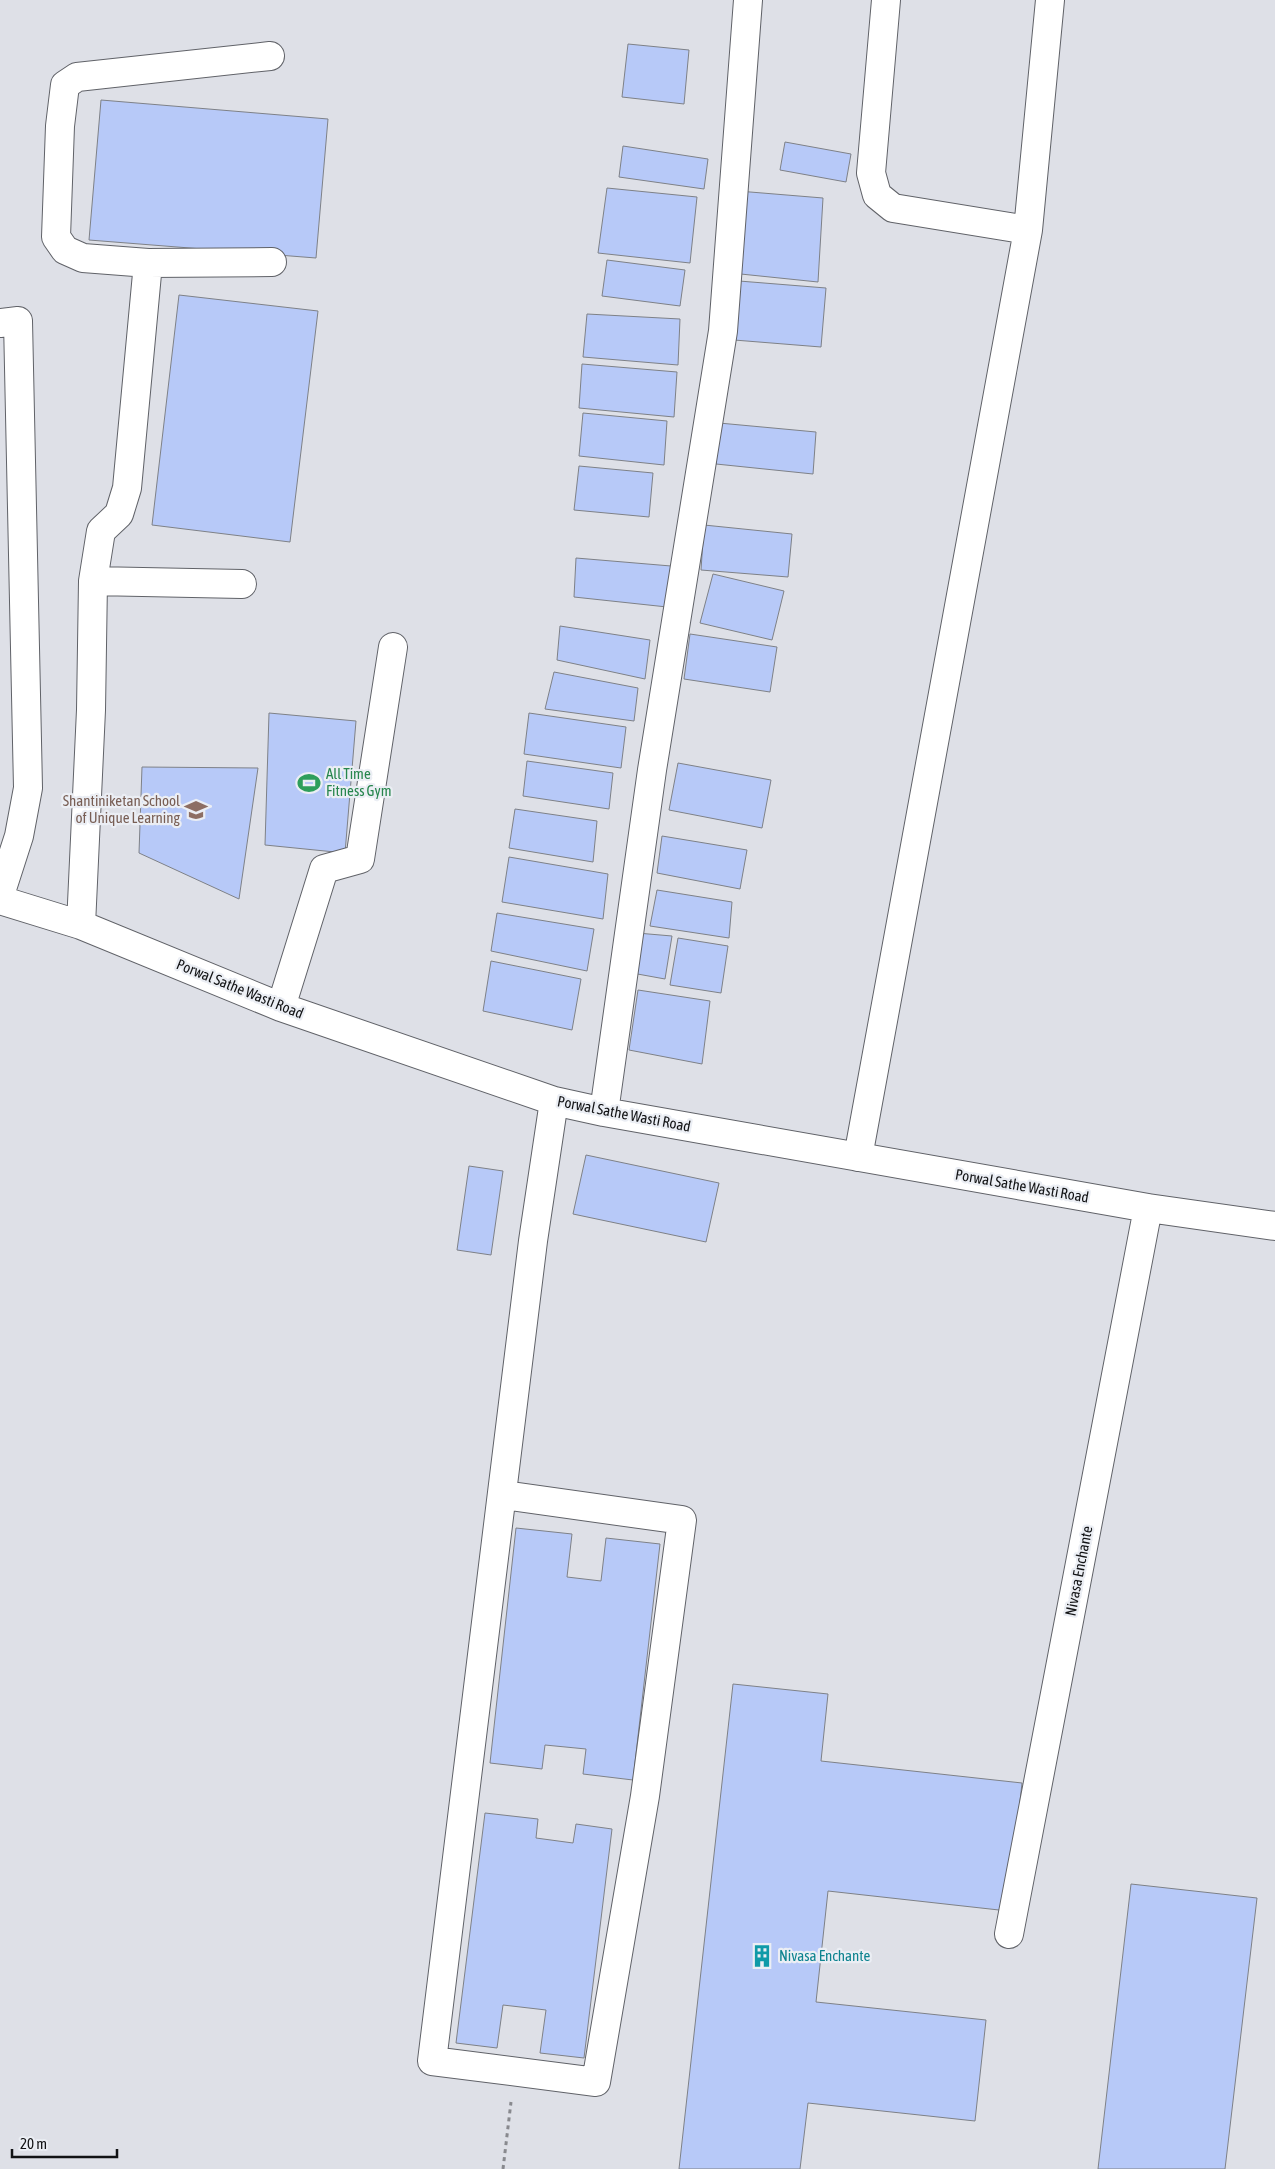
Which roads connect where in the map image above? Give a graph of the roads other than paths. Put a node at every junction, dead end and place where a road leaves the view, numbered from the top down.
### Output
1 (748, 0) edge
2 (886, 0) edge
3 (1050, 0) edge
4 (270, 56) dead end
5 (1028, 230) junction
6 (272, 262) dead end
7 (148, 263) junction
8 (0, 323) edge
9 (93, 581) junction
10 (242, 584) dead end
11 (393, 647) dead end
12 (0, 895) edge
13 (0, 900) edge
14 (81, 925) junction
15 (281, 1007) junction
16 (554, 1101) junction
17 (604, 1112) junction
18 (858, 1158) junction
19 (1148, 1208) junction
20 (1275, 1226) edge
21 (502, 1495) junction
22 (1010, 1934) dead end

1 - 17 street
2 - 5 street
3 - 5 street
4 - 7 street
5 - 18 street
6 - 7 street
7 - 9 street
8 - 12 street
9 - 10 street
9 - 14 street
11 - 15 street
13 - 14 street, Porwal Sathe Wasti Road
14 - 15 street, Porwal Sathe Wasti Road
15 - 16 street, Porwal Sathe Wasti Road
16 - 17 street, Porwal Sathe Wasti Road
16 - 21 street
17 - 18 street, Porwal Sathe Wasti Road
18 - 19 street, Porwal Sathe Wasti Road
19 - 20 street, Porwal Sathe Wasti Road
19 - 22 street, Nivasa Enchante
21 - 21 street

